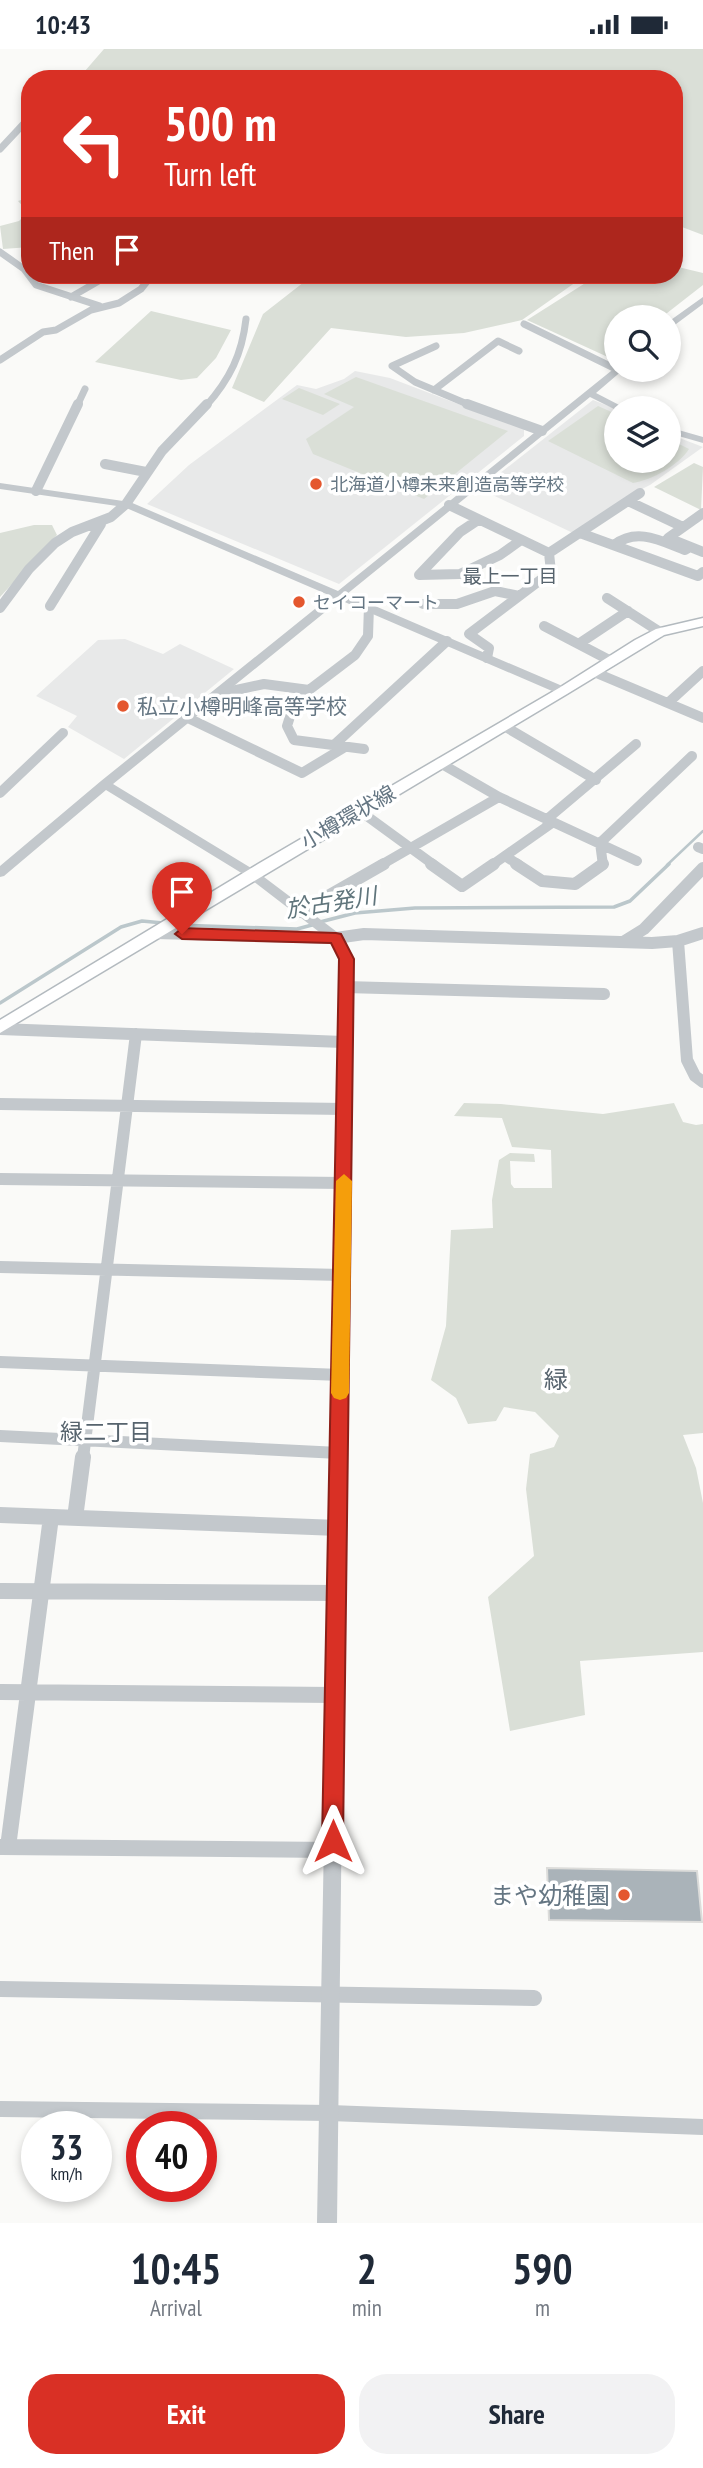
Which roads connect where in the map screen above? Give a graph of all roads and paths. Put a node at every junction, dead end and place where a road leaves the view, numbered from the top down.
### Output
1 (21, 127) edge
2 (0, 149) edge
3 (0, 252) edge
4 (21, 267) edge
5 (35, 284) edge
6 (93, 284) edge
7 (145, 284) edge
8 (71, 297) junction
9 (703, 300) edge
10 (100, 306) junction
11 (681, 317) edge
12 (246, 319) dead end
13 (524, 324) dead end
14 (436, 346) dead end
15 (519, 351) dead end
16 (0, 360) edge
17 (604, 363) edge
18 (604, 380) edge
19 (85, 389) dead end
20 (434, 390) junction
21 (589, 393) junction
22 (604, 400) edge
23 (542, 431) junction
24 (681, 434) edge
25 (703, 440) edge
26 (105, 464) dead end
27 (146, 472) junction
28 (2, 489) edge
29 (36, 491) junction
30 (640, 493) dead end
31 (628, 501) junction
32 (126, 504) junction
33 (449, 505) junction
34 (703, 513) edge
35 (478, 520) junction
36 (101, 523) junction
37 (683, 527) junction
38 (580, 533) junction
39 (521, 540) junction
40 (614, 545) junction
41 (690, 547) junction
42 (703, 552) edge
43 (549, 553) junction
44 (703, 572) edge
45 (341, 594) junction
46 (519, 596) junction
47 (607, 598) dead end
48 (423, 604) dead end
49 (50, 606) dead end
50 (369, 606) junction
51 (0, 608) edge
52 (628, 611) junction
53 (703, 622) edge
54 (544, 626) dead end
55 (660, 632) junction
56 (447, 641) junction
57 (580, 643) junction
58 (487, 658) junction
59 (611, 661) junction
60 (703, 671) edge
61 (594, 672) junction
62 (309, 690) junction
63 (563, 691) junction
64 (218, 694) junction
65 (668, 703) junction
66 (188, 718) junction
67 (703, 718) edge
68 (504, 726) junction
69 (63, 733) dead end
70 (636, 744) dead end
71 (340, 746) junction
72 (364, 749) dead end
73 (692, 756) dead end
74 (440, 763) junction
75 (596, 780) junction
76 (105, 784) junction
77 (0, 793) edge
78 (499, 797) junction
79 (360, 811) junction
80 (549, 822) junction
81 (600, 843) junction
82 (410, 848) junction
83 (505, 856) junction
84 (637, 861) dead end
85 (2, 867) edge
86 (703, 868) edge
87 (253, 874) junction
88 (300, 912) junction
89 (160, 931) junction
90 (703, 933) edge
91 (331, 935) junction
92 (681, 940) junction
93 (703, 940) edge
94 (623, 942) junction
95 (345, 987) junction
96 (604, 994) dead end
97 (0, 1028) edge
98 (136, 1034) junction
99 (343, 1042) junction
100 (703, 1082) edge
101 (0, 1104) edge
102 (125, 1105) junction
103 (345, 1108) junction
104 (0, 1179) edge
105 (116, 1181) junction
106 (344, 1183) junction
107 (0, 1267) edge
108 (105, 1269) junction
109 (342, 1275) junction
110 (0, 1361) edge
111 (94, 1364) junction
112 (341, 1375) junction
113 (0, 1436) edge
114 (87, 1438) junction
115 (339, 1453) junction
116 (0, 1515) edge
117 (51, 1517) junction
118 (75, 1518) junction
119 (338, 1528) junction
120 (0, 1591) edge
121 (42, 1591) junction
122 (337, 1593) junction
123 (0, 1692) edge
124 (28, 1693) junction
125 (334, 1695) junction
126 (4, 1847) edge
127 (333, 1850) junction
128 (0, 1989) edge
129 (331, 1993) junction
130 (534, 1998) dead end
131 (0, 2109) edge
132 (330, 2113) junction
133 (703, 2127) edge
134 (327, 2223) edge

1 - 2 street
3 - 4 street
5 - 8 street
6 - 8 street
7 - 10 street
8 - 10 street
9 - 11 street
10 - 16 street
12 - 27 street
13 - 17 street
14 - 20 street
15 - 20 street
18 - 21 street
19 - 29 street
20 - 23 street
21 - 22 street
21 - 23 street
23 - 33 street
24 - 25 street
26 - 27 street
27 - 32 street
28 - 29 street
29 - 32 street
30 - 31 street
31 - 37 street
31 - 38 street
32 - 36 street
32 - 45 street
33 - 35 street
33 - 45 street
34 - 37 street
35 - 39 street
35 - 39 street
36 - 49 street
36 - 51 street
37 - 41 street
38 - 40 street
38 - 43 street
39 - 43 street
40 - 41 street
40 - 44 street
41 - 42 street
43 - 46 street
45 - 50 street
45 - 64 street
46 - 48 street
46 - 58 street
47 - 52 street
50 - 56 street
50 - 62 street
52 - 55 street
52 - 57 street
53 - 55 main road, 小樽環状線
54 - 57 street
55 - 59 main road, 小樽環状線
56 - 58 street
56 - 71 street
57 - 59 street
58 - 63 street
59 - 61 main road, 小樽環状線
60 - 65 street
61 - 63 main road, 小樽環状線
61 - 65 street
62 - 64 street
62 - 71 street
63 - 68 main road, 小樽環状線
64 - 66 street
65 - 67 street
66 - 71 street
66 - 76 street
68 - 74 main road, 小樽環状線
68 - 75 street
69 - 77 street
70 - 75 street
71 - 72 street
73 - 81 street
74 - 78 street
74 - 79 main road, 小樽環状線
75 - 80 street
76 - 85 street
76 - 87 street
78 - 80 street
78 - 82 street
79 - 82 street
79 - 87 main road, 小樽環状線
80 - 81 street
80 - 83 street
81 - 83 street
81 - 84 street
82 - 83 street
82 - 88 street
86 - 94 street
87 - 88 street
87 - 89 main road, 小樽環状線
88 - 91 street
89 - 91 street
89 - 97 main road, 小樽環状線
90 - 92 street
91 - 94 street
91 - 95 street
92 - 93 street
92 - 94 street
92 - 100 street
95 - 96 street
95 - 99 street
97 - 98 street
98 - 99 street
98 - 102 street
99 - 103 street
101 - 102 street
102 - 103 street
102 - 105 street
103 - 106 street
104 - 105 street
105 - 106 street
105 - 108 street
106 - 109 street
107 - 108 street
108 - 109 street
108 - 111 street
109 - 112 street
110 - 111 street
111 - 112 street
111 - 114 street
112 - 115 street
113 - 114 street
114 - 115 street
114 - 118 street
115 - 119 street
116 - 117 street
117 - 118 street
117 - 121 street
118 - 119 street
119 - 122 street
120 - 121 street
121 - 122 street
121 - 124 street
122 - 125 street
123 - 124 street
124 - 125 street
124 - 126 street
125 - 127 street
126 - 127 street
127 - 129 street
128 - 129 street
129 - 130 street
129 - 132 street
131 - 132 street
132 - 133 street
132 - 134 street

